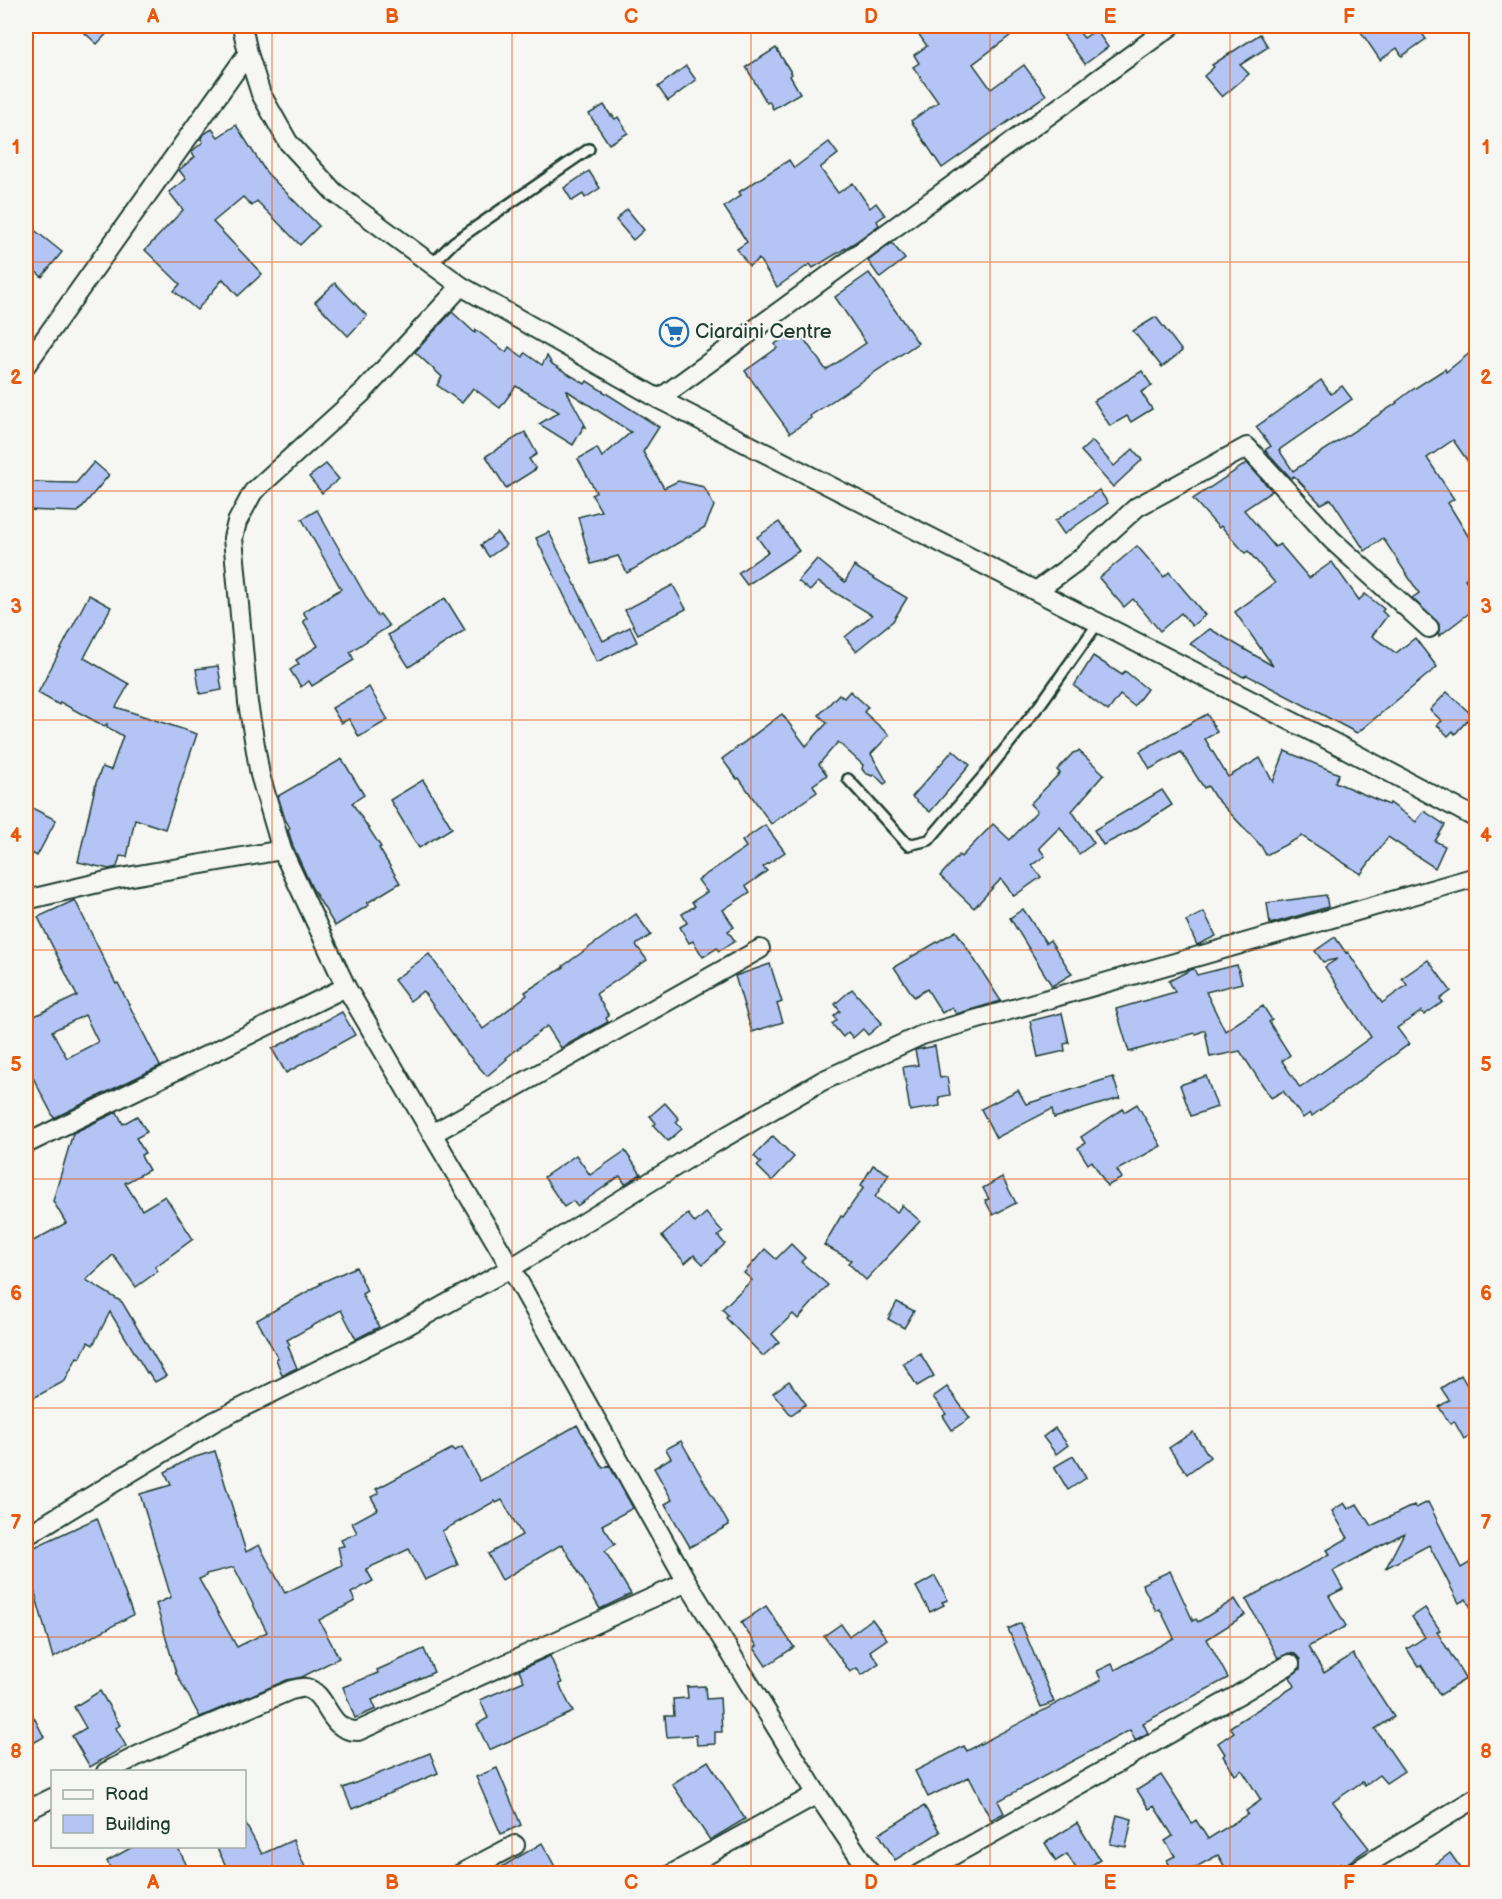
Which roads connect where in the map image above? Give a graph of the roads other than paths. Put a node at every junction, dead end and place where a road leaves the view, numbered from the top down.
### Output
1 (242, 26) edge
2 (1171, 26) edge
3 (248, 53) junction
4 (589, 149) dead end
5 (432, 264) junction
6 (461, 286) junction
7 (26, 365) edge
8 (659, 399) junction
9 (1036, 591) junction
10 (1098, 623) junction
11 (1429, 627) dead end
12 (848, 780) dead end
13 (1476, 818) edge
14 (282, 850) junction
15 (1476, 877) edge
16 (26, 900) edge
17 (760, 950) dead end
18 (346, 987) junction
19 (432, 1134) junction
20 (26, 1144) edge
21 (510, 1268) junction
22 (26, 1536) edge
23 (687, 1582) junction
24 (1290, 1664) dead end
25 (110, 1770) edge
26 (817, 1794) junction
27 (51, 1798) edge
28 (1476, 1798) edge
29 (26, 1811) edge
30 (515, 1845) dead end
31 (698, 1866) edge
32 (460, 1874) edge
33 (672, 1874) edge
34 (871, 1874) edge
35 (920, 1874) edge
36 (1351, 1874) edge

1 - 3 street
2 - 8 street
3 - 5 street
3 - 7 street
4 - 5 lane
5 - 6 street
6 - 8 street
6 - 14 street
8 - 9 street
9 - 10 street
9 - 11 street
10 - 12 lane
10 - 13 street
14 - 16 street
14 - 18 street
15 - 21 street
17 - 19 street
18 - 19 street
18 - 20 street
19 - 21 street
21 - 22 street
21 - 23 street
23 - 25 street
23 - 26 street
24 - 35 street
26 - 31 street
26 - 34 street
27 - 29 street
28 - 36 street
30 - 32 street
31 - 33 street

